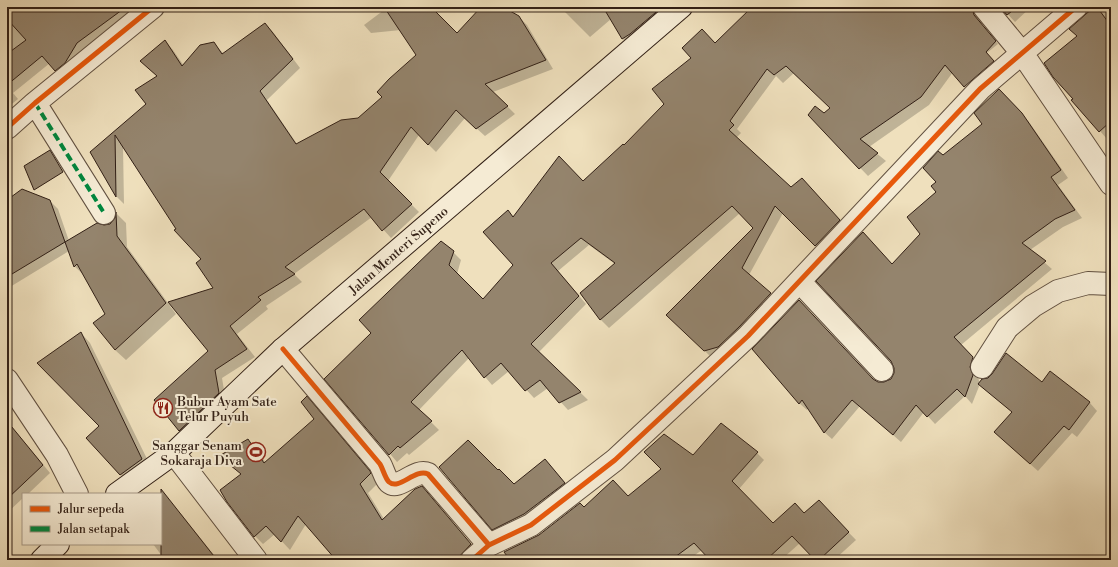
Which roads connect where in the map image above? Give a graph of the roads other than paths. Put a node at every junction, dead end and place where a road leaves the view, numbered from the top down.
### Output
1 (153, 7) edge
2 (681, 7) edge
3 (984, 7) edge
4 (1076, 7) edge
5 (1022, 53) junction
6 (35, 103) junction
7 (7, 128) edge
8 (1111, 184) edge
9 (104, 213) dead end
10 (800, 282) junction
11 (1111, 284) edge
12 (283, 349) junction
13 (982, 367) dead end
14 (882, 370) dead end
15 (7, 380) edge
16 (174, 453) junction
17 (76, 493) edge
18 (118, 493) edge
19 (57, 545) edge
20 (489, 545) junction
21 (42, 560) edge
22 (256, 560) edge
23 (472, 560) edge

1 - 6 street
2 - 12 street, Jalan Menteri Supeno
3 - 5 street
4 - 5 street
5 - 8 street
5 - 10 street
6 - 7 street
6 - 9 street
10 - 14 street
10 - 20 street
11 - 13 street
12 - 16 street, Jalan Menteri Supeno
12 - 20 street
15 - 17 street
16 - 18 street, Jalan Menteri Supeno
16 - 22 street
19 - 21 street
20 - 23 street

